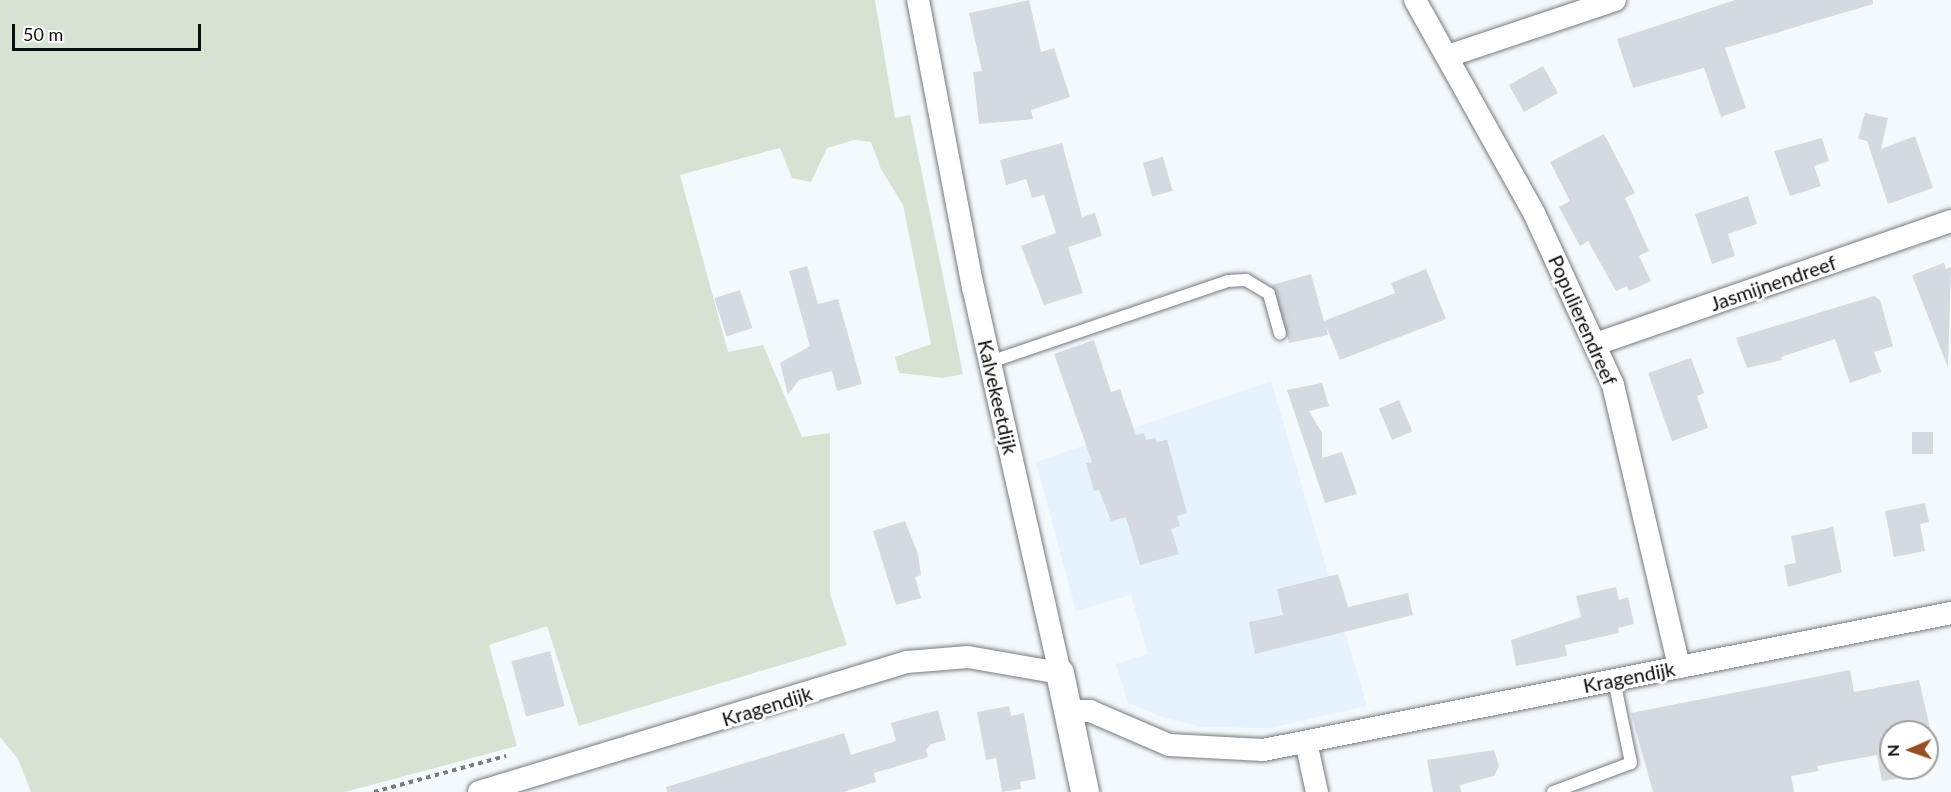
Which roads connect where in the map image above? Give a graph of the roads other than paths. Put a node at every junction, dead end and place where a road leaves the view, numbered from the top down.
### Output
1 (918, 0) edge
2 (1415, 0) edge
3 (1615, 0) edge
4 (1448, 56) junction
5 (1951, 221) edge
6 (1280, 334) dead end
7 (1596, 344) junction
8 (990, 362) junction
9 (1951, 613) edge
10 (1679, 667) junction
11 (1060, 673) junction
12 (1614, 680) junction
13 (1068, 711) junction
14 (1306, 742) junction
15 (479, 792) edge
16 (1085, 792) edge
17 (1317, 792) edge
18 (1553, 792) edge

1 - 8 street, Kalvekeetdijk
2 - 4 street, Populierendreef
3 - 4 street
4 - 7 street, Populierendreef
5 - 7 street, Jasmijnendreef
6 - 8 lane
7 - 10 street, Populierendreef
8 - 11 street, Kalvekeetdijk
9 - 10 street, Kragendijk
10 - 12 street, Kragendijk
11 - 13 street, Kalvekeetdijk
11 - 15 street, Kragendijk
12 - 14 street, Kragendijk
12 - 18 lane
13 - 14 street, Kragendijk
13 - 16 street, Kalvekeetdijk
14 - 17 street

